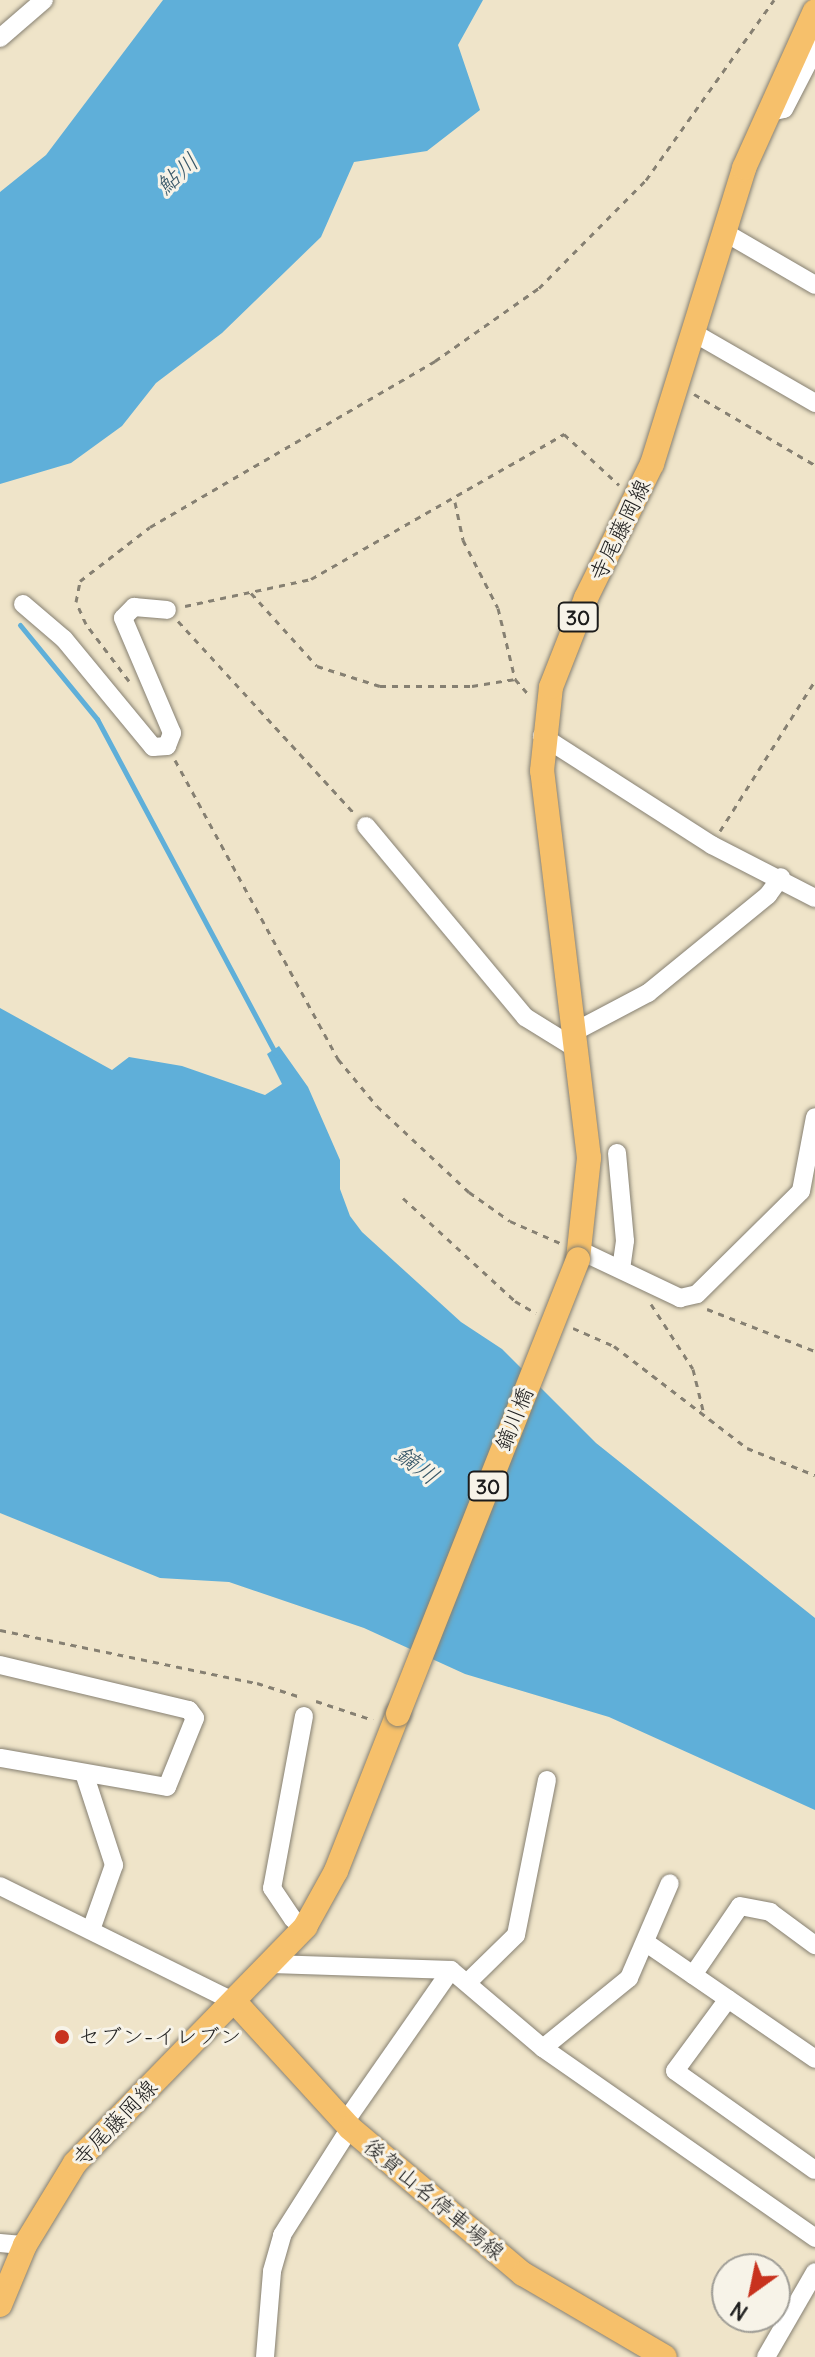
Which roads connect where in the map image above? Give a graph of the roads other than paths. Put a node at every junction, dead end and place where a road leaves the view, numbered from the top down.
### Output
1 (44, 0) edge
2 (815, 11) edge
3 (0, 38) edge
4 (815, 49) edge
5 (766, 113) junction
6 (724, 232) junction
7 (815, 285) edge
8 (694, 333) junction
9 (815, 403) edge
10 (23, 604) dead end
11 (167, 610) road end
12 (542, 736) junction
13 (366, 826) road end
14 (781, 877) junction
15 (815, 898) edge
16 (575, 1040) junction
17 (815, 1117) edge
18 (617, 1153) dead end
19 (579, 1255) junction
20 (621, 1268) junction
21 (0, 1665) edge
22 (304, 1716) dead end
23 (396, 1720) joint
24 (0, 1758) edge
25 (84, 1773) junction
26 (547, 1780) dead end
27 (670, 1883) dead end
28 (0, 1886) edge
29 (305, 1927) junction
30 (91, 1930) junction
31 (645, 1942) junction
32 (815, 1945) edge
33 (273, 1964) junction
34 (451, 1970) junction
35 (693, 1975) junction
36 (468, 1982) junction
37 (728, 1999) junction
38 (235, 2002) junction
39 (543, 2048) junction
40 (815, 2059) edge
41 (347, 2125) junction
42 (815, 2170) edge
43 (815, 2238) edge
44 (0, 2243) edge
45 (25, 2245) junction
46 (815, 2272) edge
47 (0, 2305) edge
48 (265, 2357) edge
49 (665, 2357) edge
50 (766, 2357) edge

1 - 3 street
2 - 5 main road, 寺尾藤岡線 / 30
4 - 5 street
5 - 6 main road, 寺尾藤岡線 / 30
6 - 7 street
6 - 8 main road, 寺尾藤岡線 / 30
8 - 9 street
8 - 12 main road, 寺尾藤岡線 / 30
10 - 11 street
12 - 14 street
12 - 16 main road, 寺尾藤岡線 / 30
13 - 16 street
14 - 15 street
14 - 16 street
16 - 19 main road, 寺尾藤岡線 / 30
17 - 20 street
18 - 20 street
19 - 20 street
19 - 23 main road, 鏑川橋 / 30, bridge
21 - 25 street
22 - 29 street
23 - 29 main road, 寺尾藤岡線 / 30
24 - 25 street
25 - 30 street
26 - 36 street
27 - 31 street
28 - 30 street
29 - 33 main road, 寺尾藤岡線 / 30
30 - 38 street
31 - 35 street
31 - 39 street
32 - 35 street
33 - 34 street
33 - 38 main road, 寺尾藤岡線 / 30
34 - 36 street
34 - 41 street
35 - 37 street
36 - 39 street
37 - 40 street
37 - 42 street
38 - 41 main road, 後賀山名停車場線
38 - 45 main road, 寺尾藤岡線 / 30
39 - 43 street
41 - 48 street
41 - 49 main road, 後賀山名停車場線
44 - 45 street
45 - 47 main road, 寺尾藤岡線 / 30
46 - 50 street

